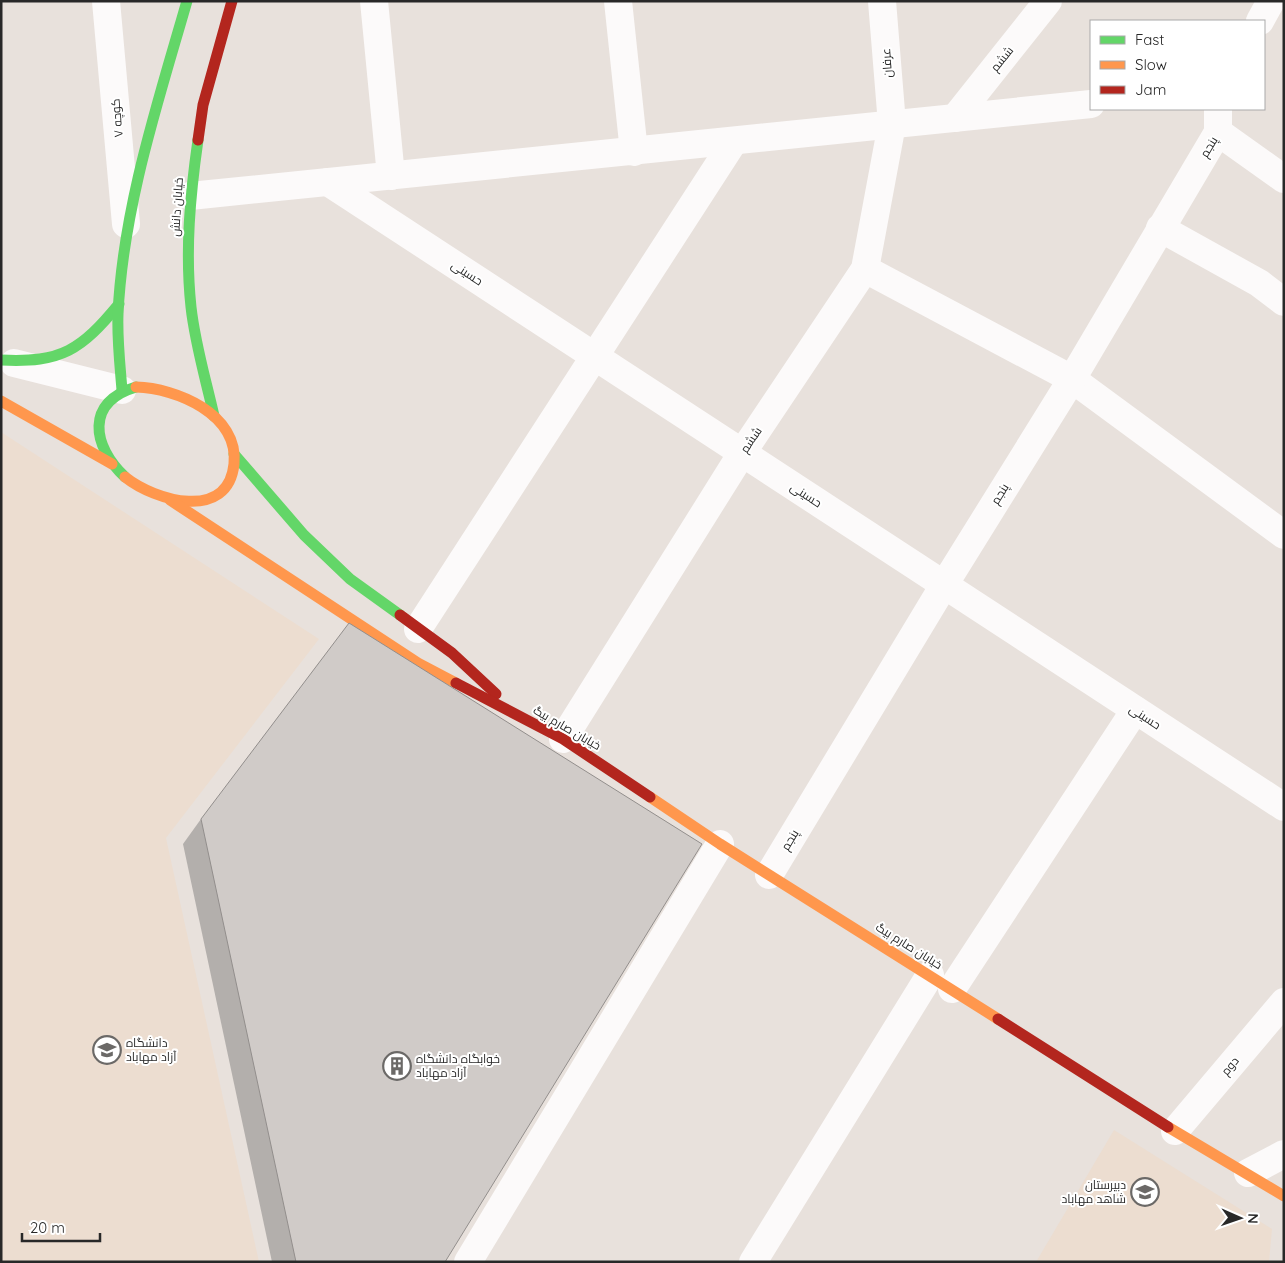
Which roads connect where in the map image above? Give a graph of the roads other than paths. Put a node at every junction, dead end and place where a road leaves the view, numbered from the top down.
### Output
1 (106, 1) edge
2 (187, 1) edge
3 (232, 1) edge
4 (374, 1) edge
5 (618, 1) edge
6 (882, 1) edge
7 (1048, 1) edge
8 (1272, 1) edge
9 (1261, 20) edge
10 (1090, 104) edge
11 (955, 118) junction
12 (1218, 120) edge
13 (892, 124) junction
14 (734, 141) junction
15 (634, 152) junction
16 (391, 176) junction
17 (1284, 179) edge
18 (328, 182) junction
19 (190, 196) junction
20 (1160, 228) junction
21 (127, 236) junction
22 (865, 269) junction
23 (1284, 302) edge
24 (118, 304) junction
25 (594, 356) junction
26 (1, 360) edge
27 (1072, 379) junction
28 (122, 390) junction
29 (1, 401) edge
30 (214, 416) junction
31 (742, 453) junction
32 (234, 454) junction
33 (112, 464) junction
34 (170, 500) junction
35 (1284, 535) edge
36 (944, 585) junction
37 (418, 628) junction
38 (1135, 710) junction
39 (521, 717) junction
40 (563, 739) junction
41 (1284, 808) edge
42 (720, 844) junction
43 (769, 875) junction
44 (941, 982) junction
45 (1284, 1002) edge
46 (1176, 1130) junction
47 (1284, 1154) edge
48 (1248, 1173) junction
49 (1284, 1196) edge
50 (468, 1262) edge
51 (753, 1262) edge

1 - 21 street, کوچه ۷
2 - 21 street
3 - 19 street, خیابان دانش
4 - 16 street
5 - 15 street
6 - 13 street, عرفان
7 - 11 street, ششم
8 - 9 street
10 - 11 street
11 - 13 street
12 - 17 street
12 - 20 street, پنجم
13 - 14 street
13 - 22 street, ششم
14 - 15 street
14 - 25 street
15 - 16 street
16 - 18 street
18 - 19 street
18 - 25 street, حسینی
19 - 30 street, خیابان دانش
20 - 23 street
20 - 27 street, پنجم
21 - 24 street
22 - 27 street
22 - 31 street, ششم
24 - 26 street
24 - 28 street
25 - 31 street, حسینی
25 - 37 street
26 - 28 street
27 - 35 street
27 - 36 street, پنجم
28 - 30 street
28 - 33 street
29 - 33 street
30 - 32 street
31 - 36 street, حسینی
31 - 40 street, ششم
32 - 34 street
32 - 37 street
33 - 34 street
34 - 39 street, خیابان صارم بیگ
36 - 38 street, حسینی
36 - 43 street, پنجم
37 - 39 street
38 - 41 street, حسینی
38 - 44 street
39 - 40 street, خیابان صارم بیگ
40 - 42 street, خیابان صارم بیگ
42 - 43 street, خیابان صارم بیگ
42 - 50 street
43 - 44 street, خیابان صارم بیگ
44 - 46 street, خیابان صارم بیگ
44 - 51 street
45 - 46 street, دوم
46 - 48 street, خیابان صارم بیگ
47 - 48 street
48 - 49 street, خیابان صارم بیگ

